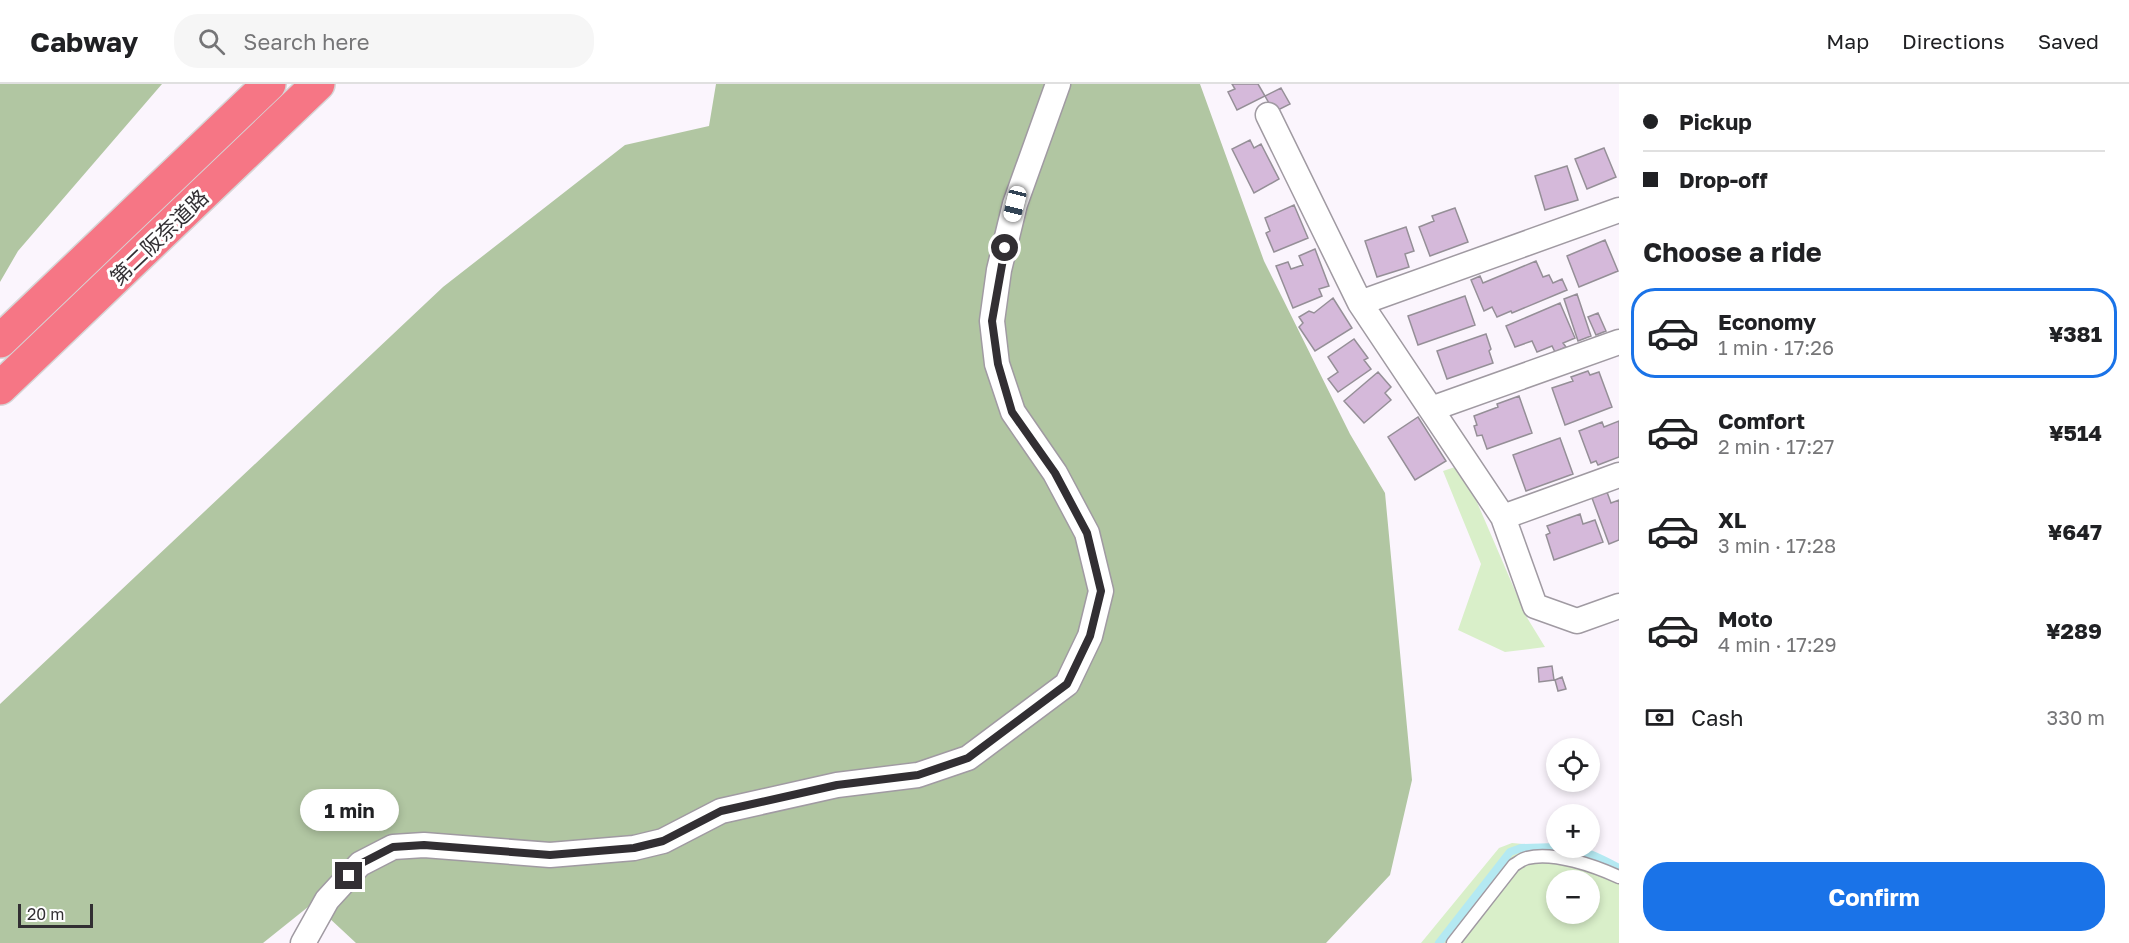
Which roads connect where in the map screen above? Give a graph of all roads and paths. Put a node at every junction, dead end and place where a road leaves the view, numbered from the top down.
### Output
1 (269, 84) edge
2 (318, 84) edge
3 (1058, 84) edge
4 (1268, 115) dead end
5 (1619, 210) edge
6 (1360, 303) junction
7 (0, 341) edge
8 (1619, 342) edge
9 (0, 388) edge
10 (1431, 409) junction
11 (1619, 475) edge
12 (1503, 517) junction
13 (1619, 606) edge
14 (1619, 877) edge
15 (303, 943) edge
16 (1453, 943) edge

1 - 7 highway, 第二阪奈道路
2 - 9 highway, 第二阪奈道路
3 - 15 street
4 - 6 street
5 - 6 street
6 - 10 street
8 - 10 street
10 - 12 street
11 - 12 street
12 - 13 street
14 - 16 lane

